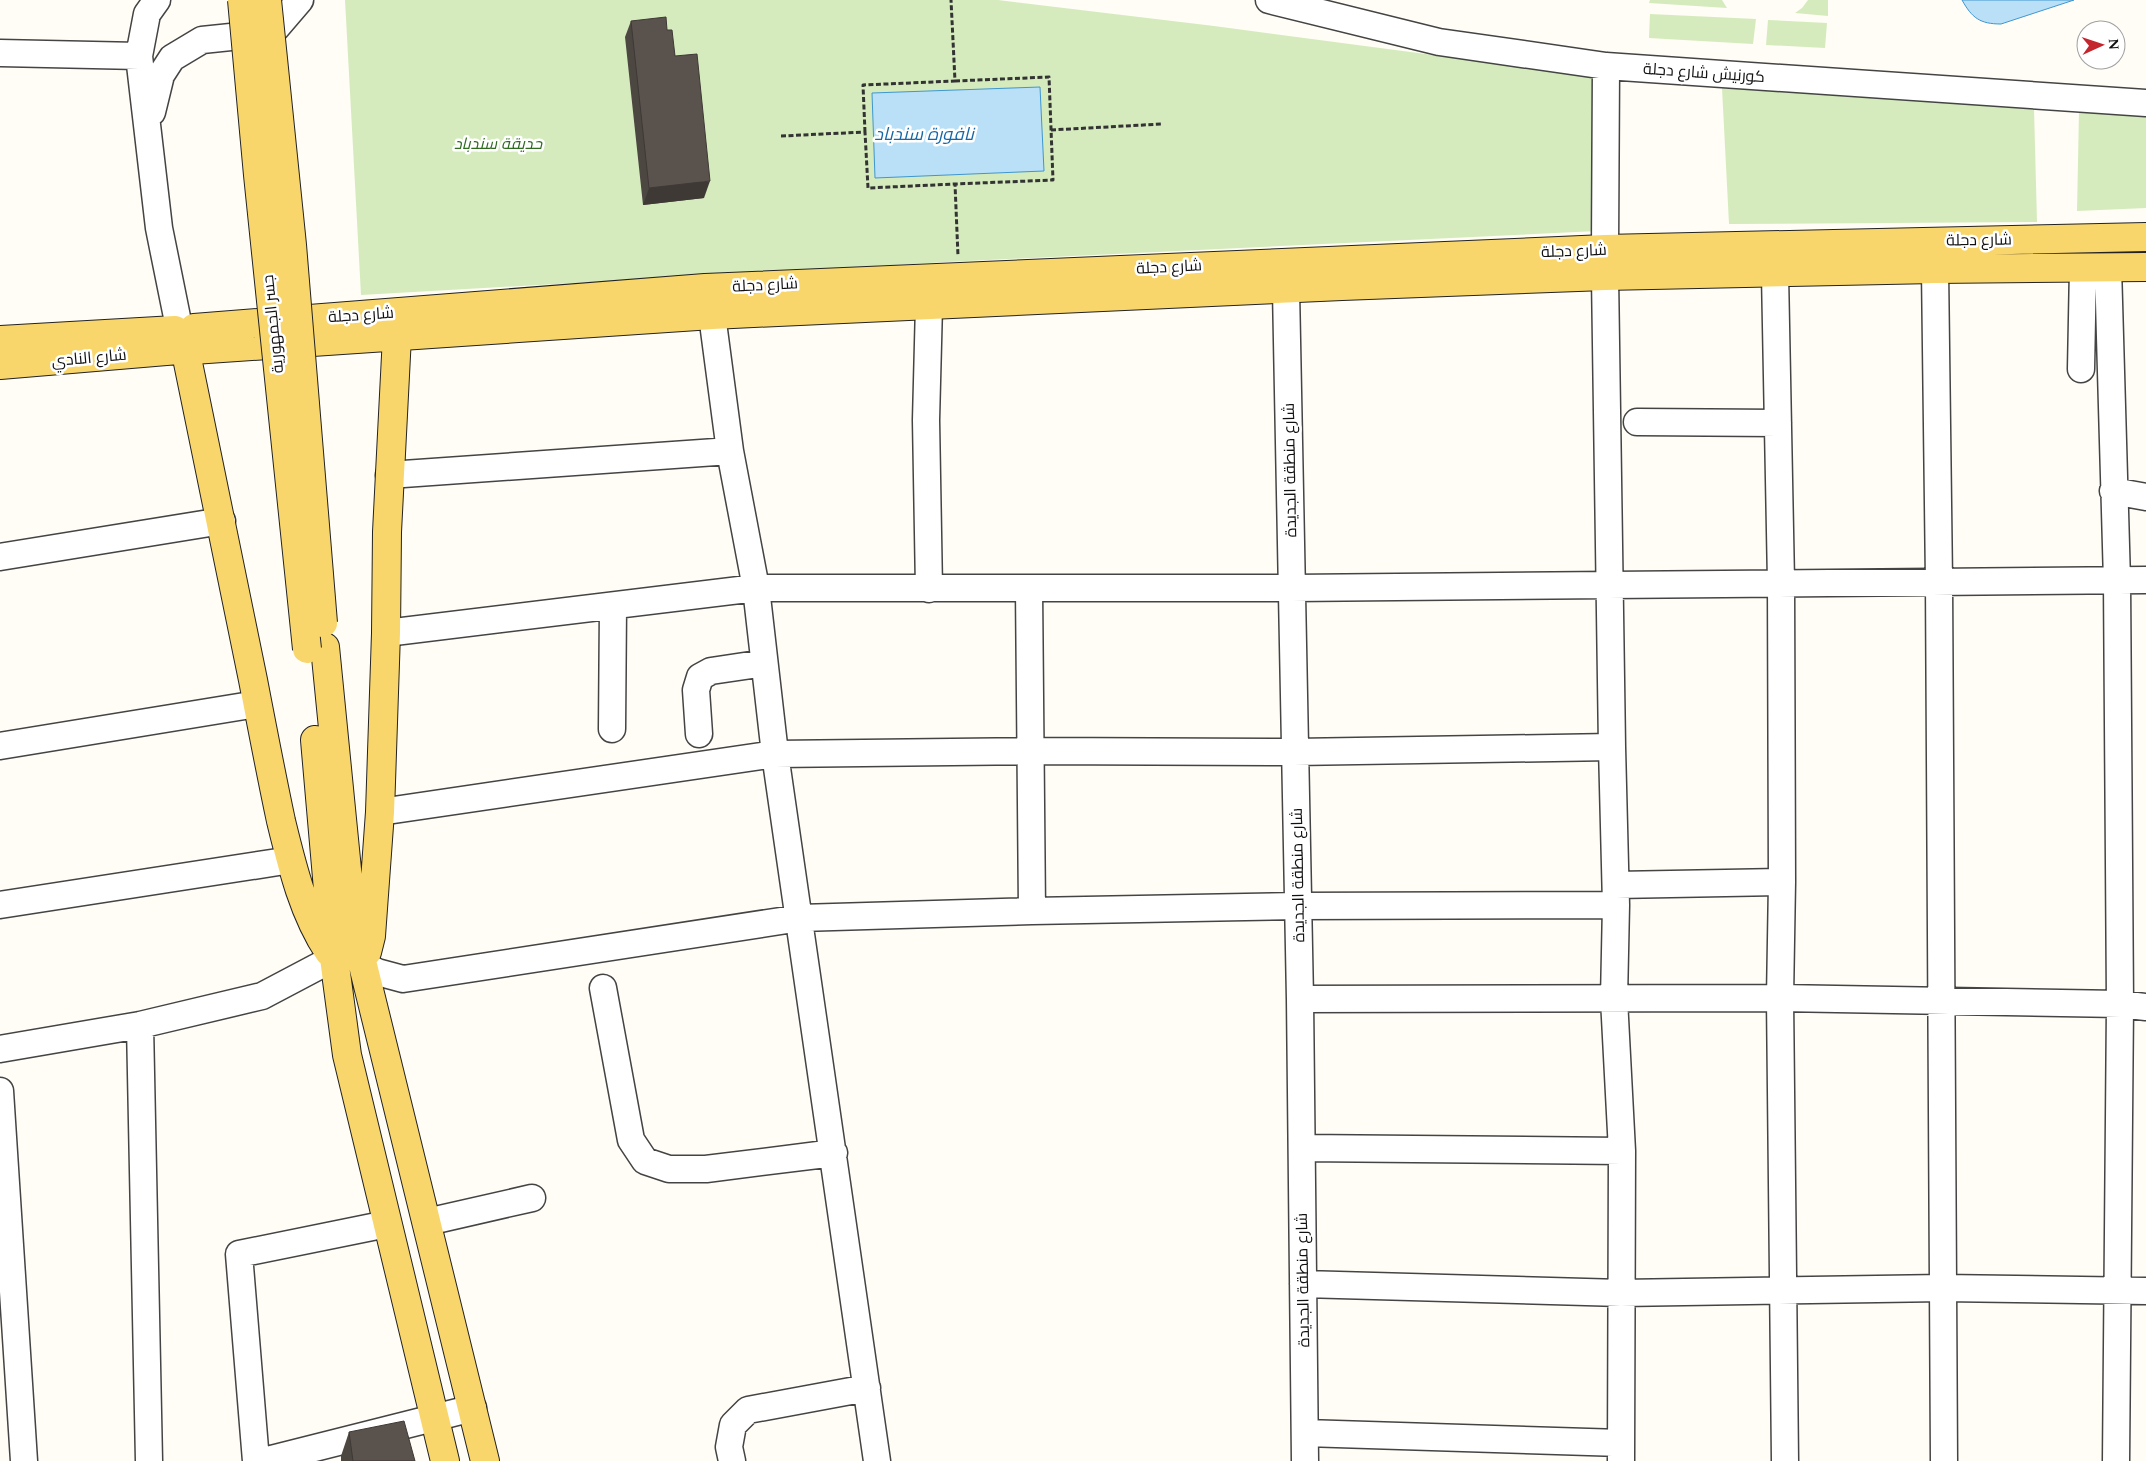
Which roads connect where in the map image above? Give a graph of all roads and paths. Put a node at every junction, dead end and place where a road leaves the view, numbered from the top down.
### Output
1 (157, 0) edge
2 (242, 0) edge
3 (267, 0) edge
4 (300, 0) edge
5 (951, 0) edge
6 (1269, 0) edge
7 (0, 53) edge
8 (139, 56) junction
9 (1606, 66) junction
10 (954, 81) junction
11 (2146, 103) edge
12 (1162, 124) dead end
13 (148, 130) junction
14 (1051, 130) junction
15 (865, 132) junction
16 (781, 136) dead end
17 (955, 184) junction
18 (2146, 236) edge
19 (1605, 249) junction
20 (958, 261) dead end
21 (2096, 267) junction
22 (2146, 267) edge
23 (1934, 269) junction
24 (1775, 274) junction
25 (1605, 276) junction
26 (705, 288) junction
27 (1286, 290) junction
28 (929, 305) junction
29 (712, 315) junction
30 (397, 336) junction
31 (0, 340) edge
32 (184, 340) junction
33 (0, 365) edge
34 (2081, 369) dead end
35 (1637, 422) dead end
36 (1778, 423) junction
37 (730, 451) junction
38 (389, 475) junction
39 (2113, 491) junction
40 (2146, 497) edge
41 (222, 521) junction
42 (0, 556) edge
43 (2117, 580) junction
44 (2146, 580) edge
45 (1782, 582) junction
46 (1939, 582) junction
47 (1610, 585) junction
48 (756, 588) junction
49 (1293, 588) junction
50 (929, 589) junction
51 (1029, 589) junction
52 (613, 606) junction
53 (386, 633) junction
54 (316, 648) junction
55 (764, 663) junction
56 (257, 704) junction
57 (612, 729) dead end
58 (699, 734) dead end
59 (0, 746) edge
60 (1612, 747) junction
61 (1032, 751) junction
62 (1296, 752) junction
63 (775, 754) junction
64 (273, 785) junction
65 (319, 789) junction
66 (380, 812) junction
67 (290, 860) junction
68 (1782, 882) junction
69 (1616, 895) junction
70 (0, 905) edge
71 (1298, 906) junction
72 (1032, 911) junction
73 (800, 918) junction
74 (334, 958) junction
75 (364, 966) junction
76 (603, 988) dead end
77 (1780, 998) junction
78 (1300, 999) junction
79 (1614, 999) junction
80 (1942, 1001) junction
81 (2120, 1004) junction
82 (2146, 1007) edge
83 (140, 1025) junction
84 (0, 1049) edge
85 (0, 1091) edge
86 (1302, 1148) junction
87 (1622, 1151) junction
88 (834, 1153) junction
89 (532, 1198) dead end
90 (427, 1222) junction
91 (387, 1224) junction
92 (1303, 1284) junction
93 (1943, 1288) junction
94 (1784, 1291) junction
95 (2146, 1291) edge
96 (2118, 1292) junction
97 (1621, 1293) junction
98 (867, 1388) junction
99 (473, 1408) junction
100 (435, 1419) junction
101 (11, 1430) edge
102 (1305, 1433) junction
103 (1621, 1452) edge
104 (24, 1461) edge
105 (149, 1461) edge
106 (256, 1461) edge
107 (263, 1461) edge
108 (445, 1461) edge
109 (486, 1461) edge
110 (732, 1461) edge
111 (878, 1461) edge
112 (1305, 1461) edge
113 (1785, 1461) edge
114 (1944, 1461) edge
115 (2116, 1461) edge

1 - 8 street
2 - 54 main road, جسر الجمهورية, bridge
3 - 54 main road, جسر الجمهورية, bridge
4 - 13 street
5 - 10 path
6 - 9 street, كورنيش شارع دجلة
7 - 8 street
8 - 13 street
9 - 11 street, كورنيش شارع دجلة
9 - 19 street
10 - 14 path
10 - 15 path
12 - 14 path
13 - 32 street
14 - 17 path
15 - 16 path
15 - 17 path
17 - 20 path
18 - 19 main road, شارع دجلة
19 - 26 main road, شارع دجلة
21 - 22 main road, شارع دجلة
21 - 23 main road, شارع دجلة
21 - 34 street
21 - 39 street
23 - 24 main road, شارع دجلة
23 - 46 street
24 - 25 main road, شارع دجلة
24 - 36 street
25 - 27 main road, شارع دجلة
25 - 47 street
26 - 29 main road
26 - 32 main road, شارع دجلة
27 - 28 main road, شارع دجلة
27 - 49 street, شارع منطقة الجديدة
28 - 29 main road, شارع دجلة
28 - 50 street
29 - 30 main road, شارع دجلة
29 - 37 street
30 - 32 main road, شارع دجلة
30 - 38 main road
31 - 32 main road, شارع النادي
32 - 33 main road, شارع النادي
32 - 41 main road
35 - 36 street
36 - 45 street
37 - 38 street
37 - 48 street
38 - 53 main road
39 - 40 street
39 - 43 street
41 - 42 street
41 - 56 main road
43 - 44 street
43 - 46 street
43 - 81 street
45 - 46 street
45 - 47 street
45 - 68 street
46 - 80 street
47 - 49 street
47 - 60 street
48 - 50 street
48 - 52 street
48 - 55 street
49 - 51 street
49 - 62 street, شارع منطقة الجديدة
50 - 51 street
51 - 61 street
52 - 53 street
52 - 57 street
53 - 66 main road
54 - 65 main road
54 - 75 main road
55 - 58 street
55 - 63 street
56 - 59 street
56 - 64 main road
60 - 62 street
60 - 69 street
61 - 62 street
61 - 63 street
61 - 72 street
62 - 71 street, شارع منطقة الجديدة
63 - 66 street
63 - 73 street
64 - 65 main road
64 - 67 main road
65 - 74 main road
66 - 75 main road
67 - 70 street
67 - 74 main road
68 - 69 street
68 - 77 street
69 - 71 street
69 - 79 street
71 - 72 street
71 - 78 street, شارع منطقة الجديدة
72 - 73 street
73 - 75 street
73 - 88 street
74 - 83 street
74 - 91 main road
75 - 90 main road
76 - 88 street
77 - 79 street
77 - 80 street
77 - 94 street
78 - 79 street
78 - 86 street, شارع منطقة الجديدة
79 - 87 street
80 - 81 street
80 - 93 street
81 - 82 street
81 - 96 street
83 - 84 street
83 - 105 street
85 - 101 street
86 - 87 street
86 - 92 street, شارع منطقة الجديدة
87 - 97 street
88 - 98 street
89 - 90 street
90 - 99 main road
91 - 100 main road
91 - 106 street
92 - 97 street
92 - 102 street, شارع منطقة الجديدة
93 - 94 street
93 - 96 street
93 - 114 street
94 - 97 street
94 - 113 street
95 - 96 street
96 - 115 street
97 - 103 street
98 - 110 street
98 - 111 street
99 - 100 street
99 - 109 main road
100 - 107 street
100 - 108 main road
101 - 104 street
102 - 103 street
102 - 112 street, شارع منطقة الجديدة

